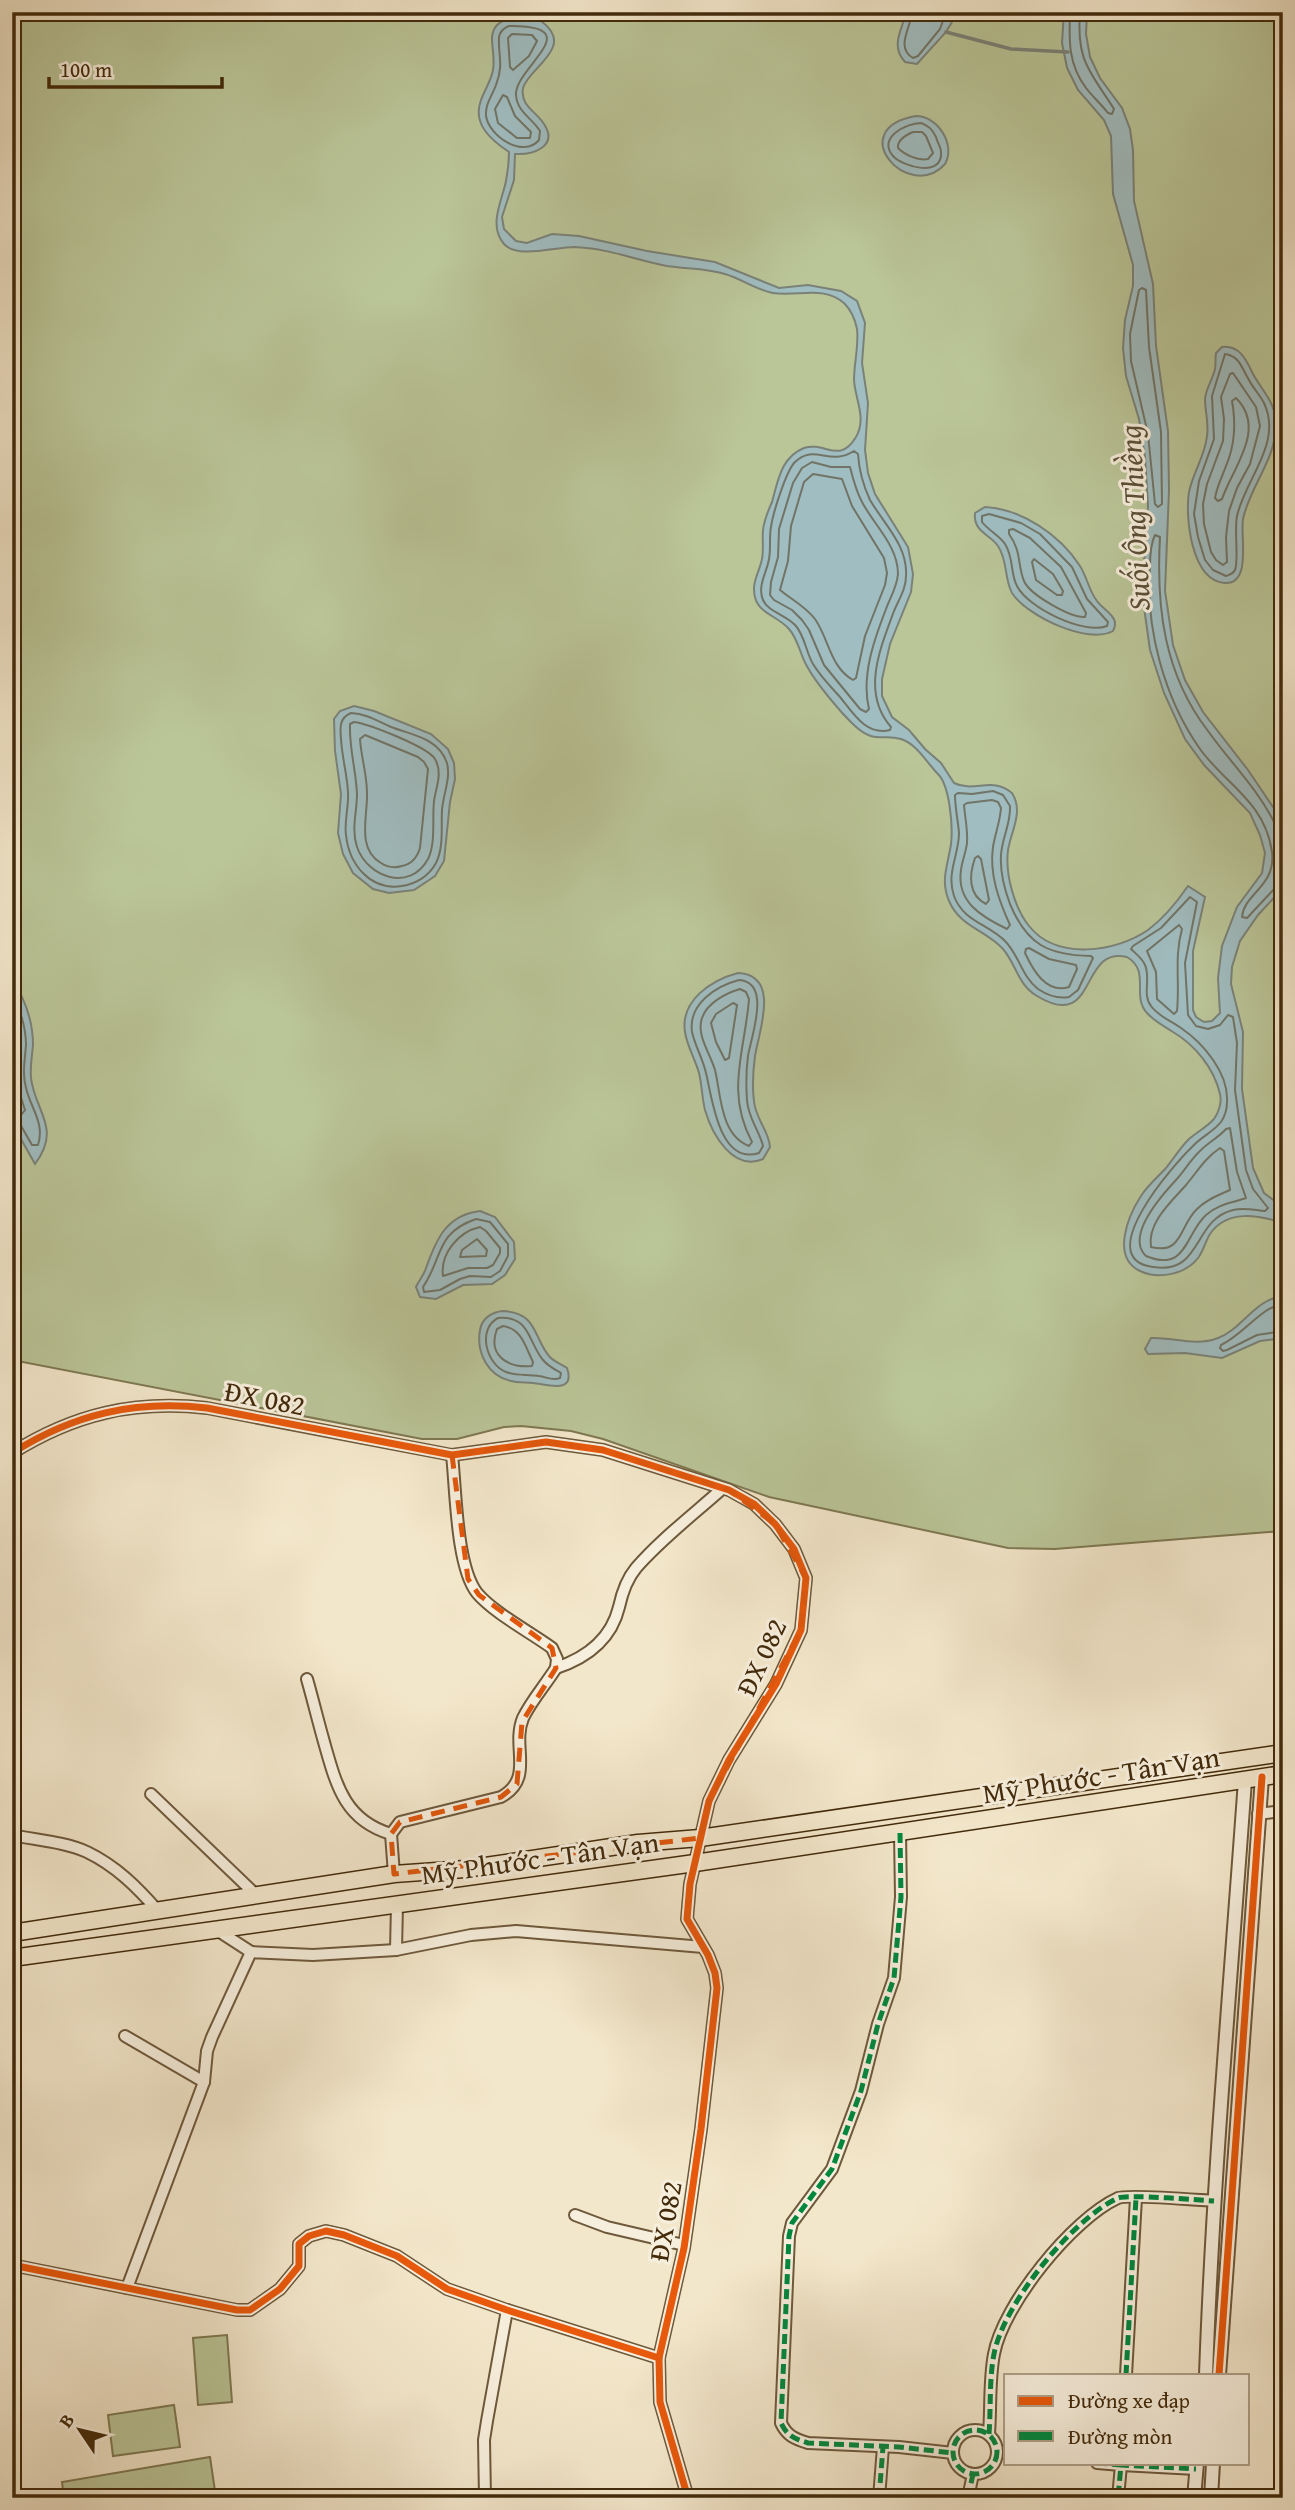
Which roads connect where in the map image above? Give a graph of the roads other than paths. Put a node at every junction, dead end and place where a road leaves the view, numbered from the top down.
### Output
1 (12, 1453) edge
2 (452, 1455) junction
3 (723, 1488) junction
4 (556, 1668) junction
5 (307, 1679) dead end
6 (1283, 1753) edge
7 (1283, 1774) edge
8 (1262, 1777) junction
9 (1244, 1780) junction
10 (151, 1794) dead end
11 (1283, 1811) edge
12 (1258, 1814) junction
13 (900, 1833) junction
14 (391, 1834) junction
15 (12, 1835) edge
16 (700, 1838) junction
17 (695, 1863) junction
18 (394, 1874) junction
19 (256, 1895) junction
20 (397, 1905) junction
21 (158, 1911) junction
22 (217, 1930) junction
23 (12, 1933) edge
24 (703, 1947) junction
25 (396, 1950) junction
26 (251, 1952) junction
27 (12, 1958) edge
28 (125, 2036) dead end
29 (204, 2082) junction
30 (1223, 2098) junction
31 (1237, 2098) junction
32 (1136, 2198) junction
33 (1213, 2201) junction
34 (575, 2215) dead end
35 (684, 2245) junction
36 (12, 2265) edge
37 (127, 2288) junction
38 (507, 2310) junction
39 (659, 2358) junction
40 (1126, 2374) edge
41 (1206, 2374) edge
42 (1219, 2374) edge
43 (989, 2434) junction
44 (883, 2447) junction
45 (953, 2453) junction
46 (1002, 2457) edge
47 (1121, 2464) edge
48 (1196, 2466) edge
49 (1213, 2466) edge
50 (973, 2474) junction
51 (485, 2498) edge
52 (688, 2498) edge
53 (879, 2498) edge
54 (968, 2498) edge
55 (1118, 2498) edge
56 (1194, 2498) edge
57 (1210, 2498) edge

1 - 2 street, ĐX 082
2 - 3 street, ĐX 082
2 - 4 street
3 - 4 street
3 - 16 street, ĐX 082
4 - 14 street
5 - 14 street
6 - 16 main road, Mỹ Phước - Tân Vạn
7 - 8 main road, Mỹ Phước - Tân Vạn
8 - 9 main road, Mỹ Phước - Tân Vạn
8 - 12 street
9 - 13 main road, Mỹ Phước - Tân Vạn
9 - 30 street
10 - 19 street
11 - 12 street
12 - 31 street
13 - 17 main road, Mỹ Phước - Tân Vạn
13 - 44 street
14 - 18 street
15 - 21 street
16 - 17 street, ĐX 082
16 - 18 main road, Mỹ Phước - Tân Vạn
17 - 20 main road, Mỹ Phước - Tân Vạn
17 - 24 street, ĐX 082
18 - 19 main road, Mỹ Phước - Tân Vạn
19 - 21 main road, Mỹ Phước - Tân Vạn
20 - 22 main road, Mỹ Phước - Tân Vạn
20 - 25 street
21 - 23 main road, Mỹ Phước - Tân Vạn
22 - 26 street
22 - 27 main road, Mỹ Phước - Tân Vạn
24 - 25 street
24 - 35 street, ĐX 082
25 - 26 street
26 - 29 street
28 - 29 street
29 - 37 street
30 - 31 street
30 - 33 street
31 - 42 street
32 - 33 street
32 - 40 street
32 - 43 street
33 - 41 street
34 - 35 street
35 - 39 street, ĐX 082
36 - 37 street
37 - 38 street
38 - 39 street
38 - 51 street
39 - 52 street, ĐX 082
43 - 45 street
43 - 46 street
44 - 45 street
44 - 53 street
45 - 50 street
46 - 50 street
47 - 48 street
47 - 55 street
48 - 49 street
48 - 56 street
49 - 57 street
50 - 54 street

